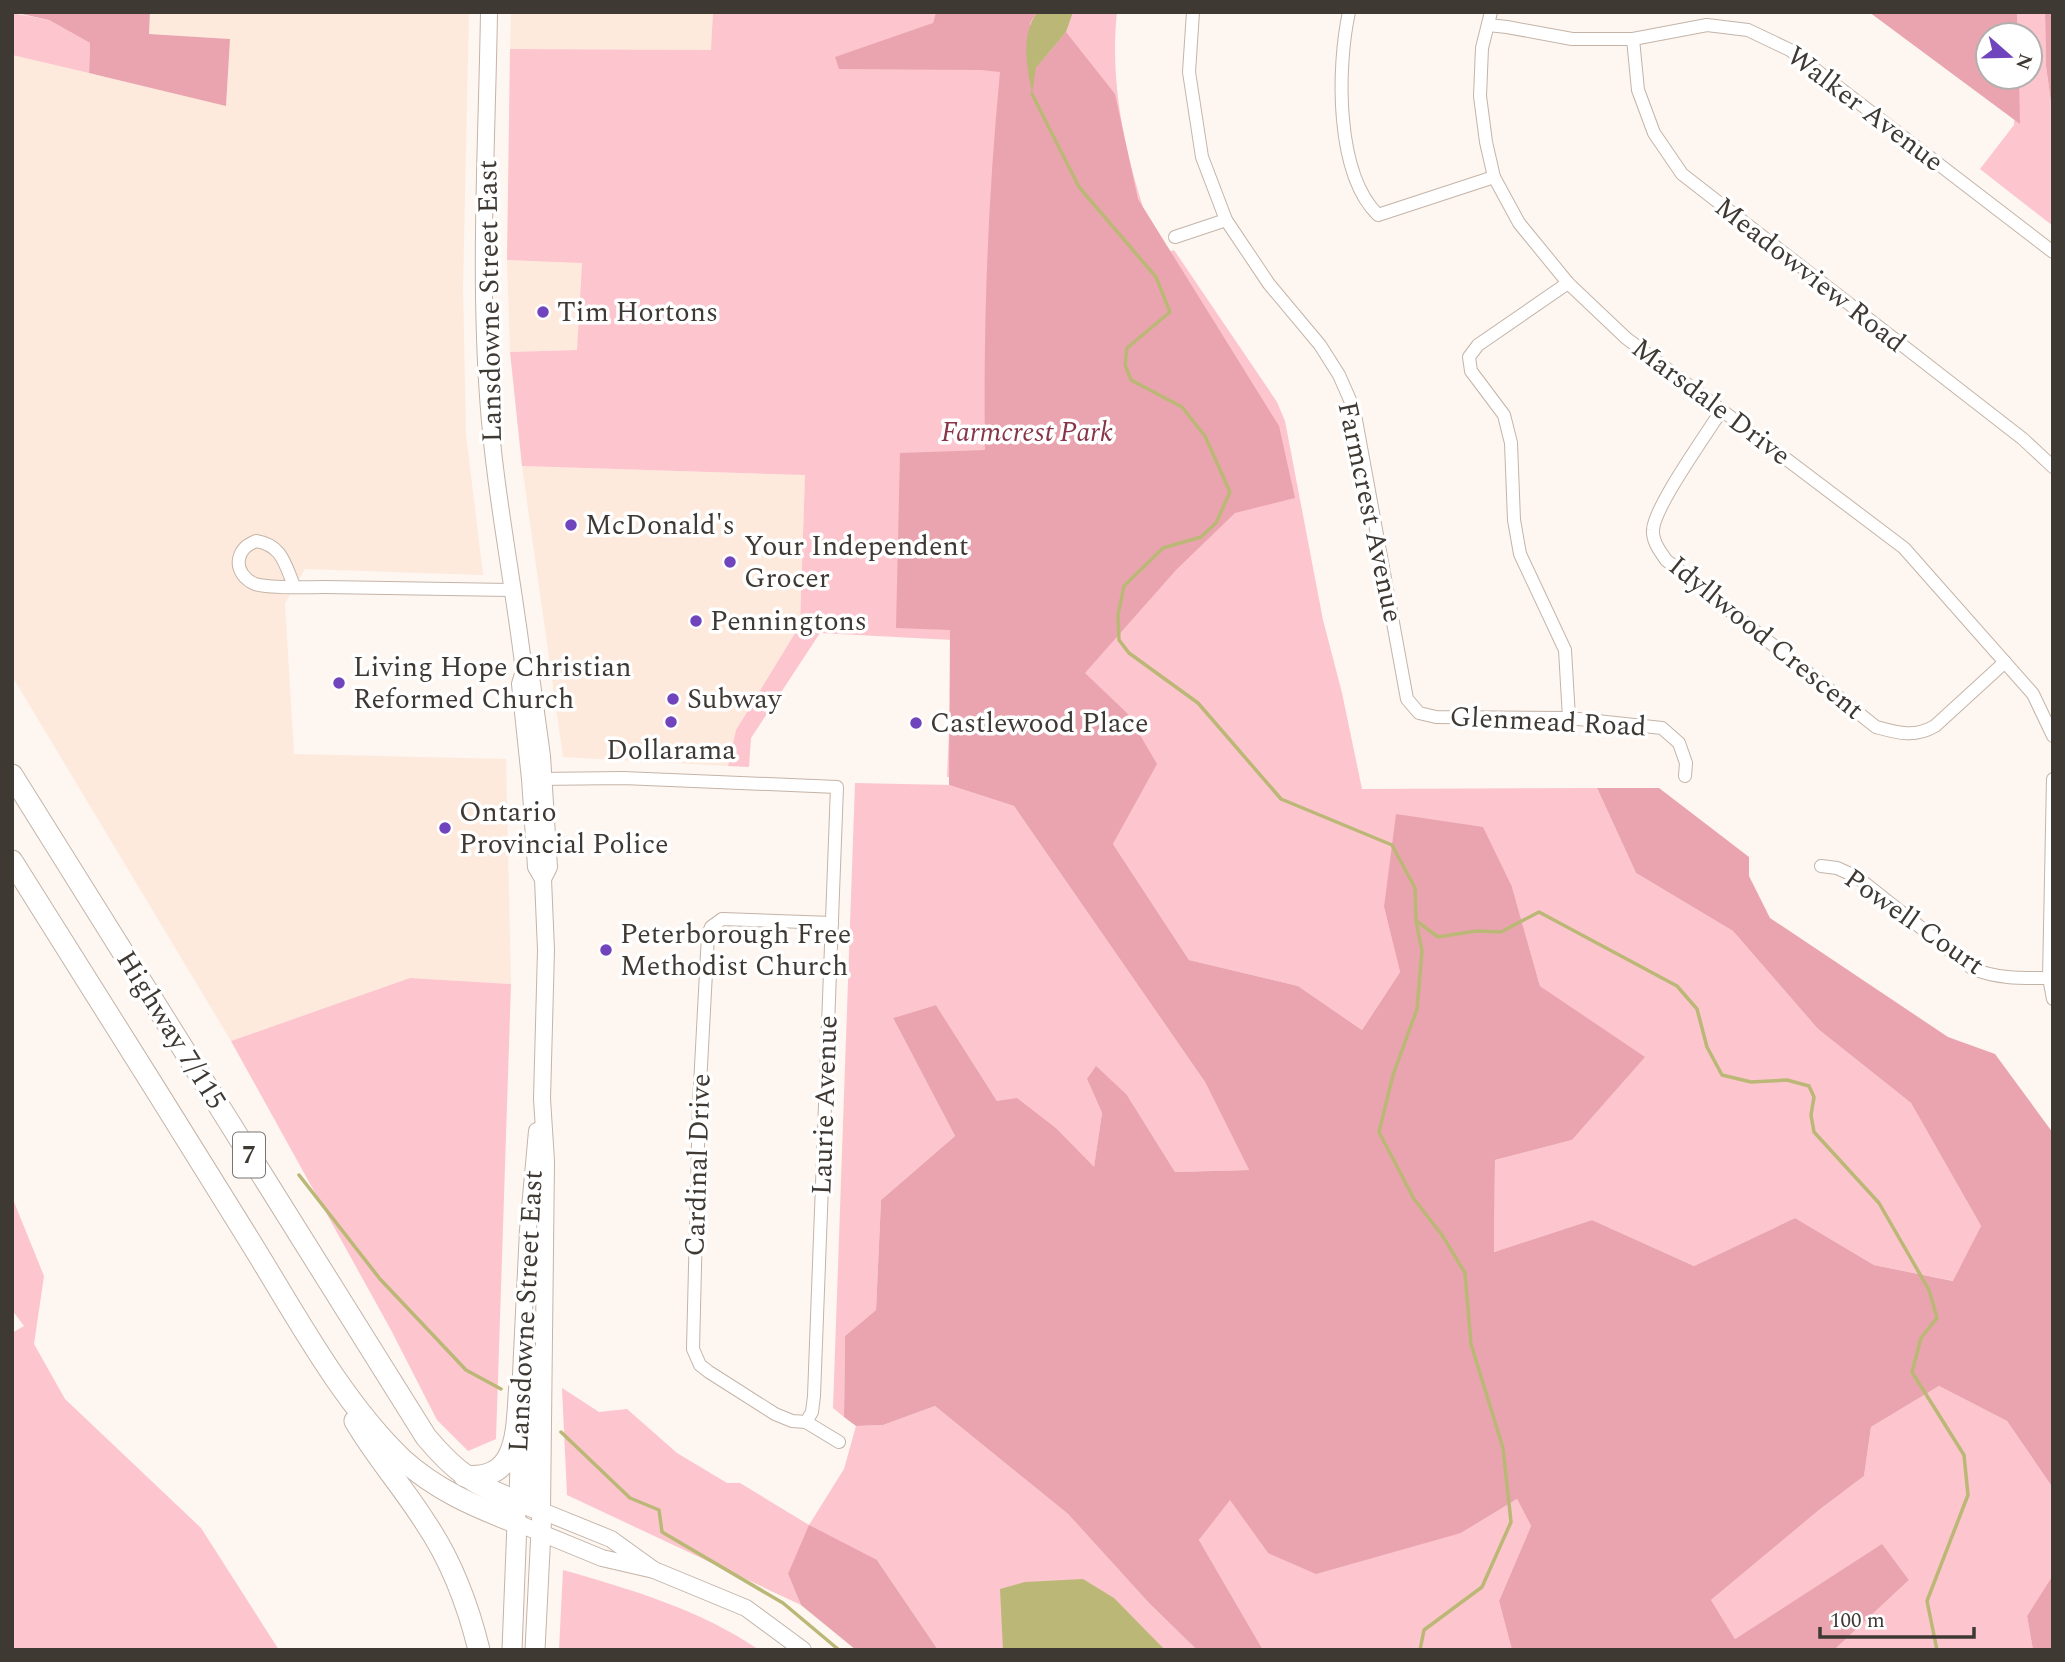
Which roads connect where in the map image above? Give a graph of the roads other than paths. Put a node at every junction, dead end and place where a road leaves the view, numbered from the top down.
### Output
1 (489, 12) edge
2 (1193, 12) edge
3 (1349, 12) edge
4 (1490, 19) edge
5 (1633, 40) junction
6 (1494, 177) junction
7 (1226, 220) junction
8 (1175, 237) dead end
9 (2053, 253) edge
10 (1567, 283) junction
11 (1721, 411) junction
12 (2053, 467) edge
13 (294, 586) junction
14 (514, 590) junction
15 (2005, 662) junction
16 (1419, 713) joint
17 (1569, 718) junction
18 (2053, 736) edge
19 (12, 775) edge
20 (1685, 776) dead end
21 (537, 779) junction
22 (2053, 779) edge
23 (12, 861) edge
24 (1821, 866) dead end
25 (832, 923) junction
26 (2049, 978) junction
27 (2053, 999) edge
28 (542, 1100) junction
29 (528, 1230) junction
30 (310, 1340) junction
31 (520, 1384) junction
32 (806, 1422) junction
33 (839, 1442) dead end
34 (464, 1476) junction
35 (528, 1511) junction
36 (542, 1533) junction
37 (654, 1570) junction
38 (479, 1650) edge
39 (512, 1650) edge
40 (535, 1650) edge
41 (803, 1650) edge

1 - 14 main road, Lansdowne Street East
2 - 7 street, Farmcrest Avenue
3 - 6 street
4 - 5 street, Walker Avenue
4 - 6 street, Marsdale Drive
5 - 9 street, Walker Avenue
5 - 12 street, Meadowview Road
6 - 10 street, Marsdale Drive
7 - 8 street
7 - 16 street, Farmcrest Avenue
10 - 11 street, Marsdale Drive
10 - 17 street
11 - 15 street, Marsdale Drive
11 - 15 street, Idyllwood Crescent
13 - 13 street
13 - 14 street
14 - 21 main road, Lansdowne Street East
15 - 18 street, Marsdale Drive
16 - 17 street, Glenmead Road
17 - 20 street, Glenmead Road
19 - 34 highway, Highway 7/115 / 7
21 - 25 street, Laurie Avenue
21 - 28 main road, Lansdowne Street East
22 - 26 street
23 - 30 highway, Highway 7/115 / 7
24 - 26 street, Powell Court
25 - 32 street, Laurie Avenue
25 - 32 street, Cardinal Drive
26 - 27 street
28 - 29 main road, Lansdowne Street East
28 - 35 main road, Lansdowne Street East
29 - 31 main road, Lansdowne Street East
29 - 35 main road
30 - 35 highway, Highway 7/115 / 7
30 - 38 highway
31 - 34 highway
31 - 35 main road, Lansdowne Street East
32 - 33 street, Cardinal Drive
34 - 35 highway, Highway 7/115 / 7
35 - 36 highway
35 - 37 main road
35 - 39 highway
36 - 37 main road
36 - 40 highway
37 - 41 main road

